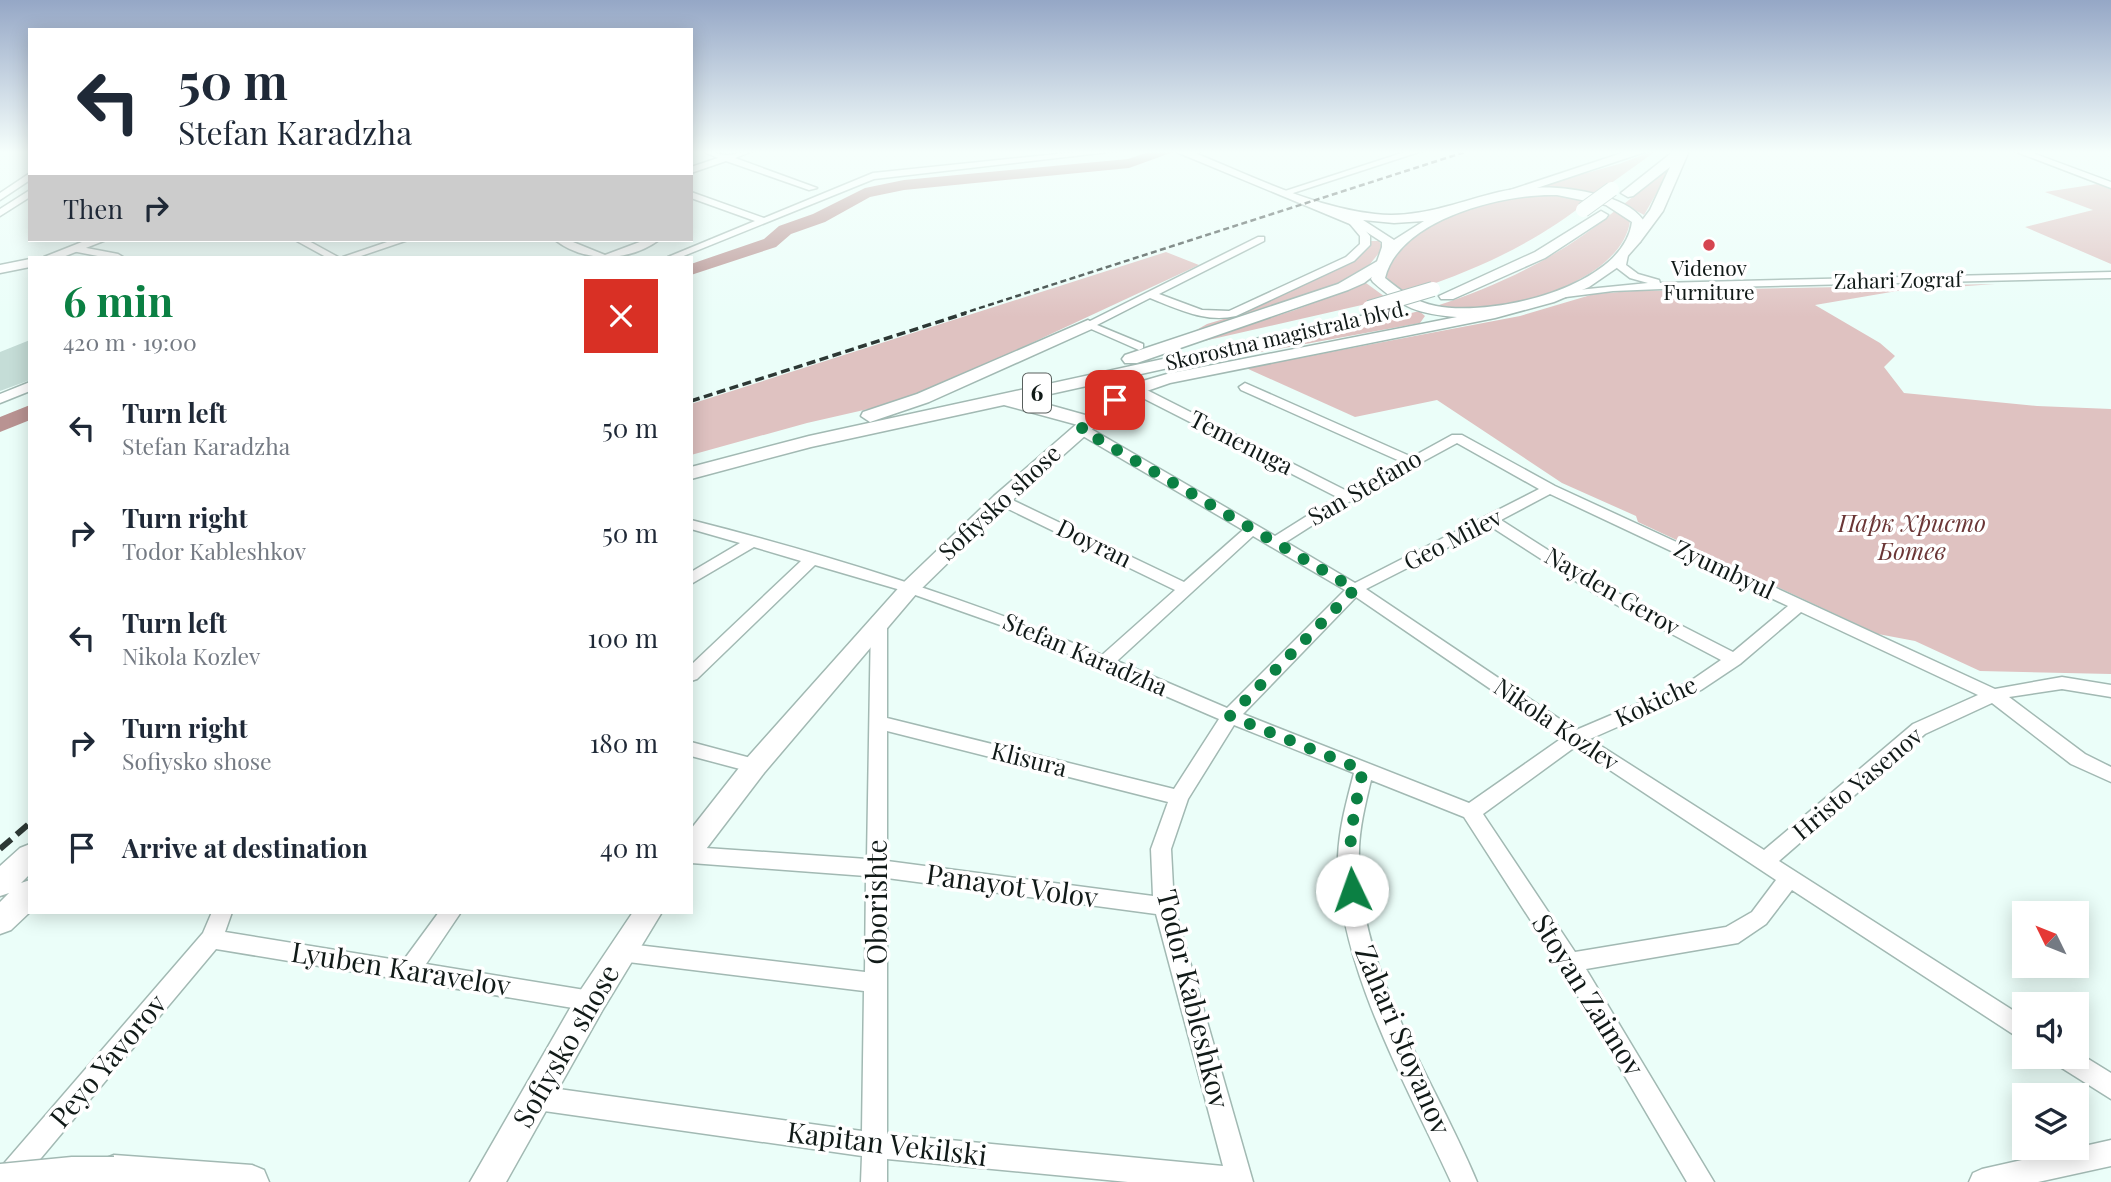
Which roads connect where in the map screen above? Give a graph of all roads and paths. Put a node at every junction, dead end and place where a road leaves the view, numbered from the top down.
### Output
1 (722, 206) edge
2 (799, 206) edge
3 (1322, 206) edge
4 (1469, 206) edge
5 (1588, 206) edge
6 (1612, 206) edge
7 (1618, 206) edge
8 (1658, 206) edge
9 (1327, 208) junction
10 (1458, 210) junction
11 (1583, 210) joint
12 (1350, 218) junction
13 (764, 221) junction
14 (1261, 239) dead end
15 (1635, 239) junction
16 (93, 242) edge
17 (304, 242) edge
18 (397, 242) edge
19 (565, 242) edge
20 (649, 242) edge
21 (76, 248) junction
22 (1623, 255) junction
23 (54, 256) edge
24 (113, 256) edge
25 (331, 256) edge
26 (351, 256) edge
27 (599, 256) edge
28 (611, 256) edge
29 (676, 256) edge
30 (1383, 261) junction
31 (28, 263) edge
32 (0, 269) edge
33 (2111, 275) edge
34 (1685, 285) junction
35 (1440, 292) junction
36 (1151, 295) junction
37 (1558, 295) junction
38 (1426, 307) junction
39 (1377, 312) junction
40 (1494, 314) junction
41 (1087, 325) junction
42 (1415, 329) junction
43 (1139, 346) dead end
44 (1108, 367) junction
45 (28, 387) edge
46 (1245, 387) dead end
47 (1135, 389) junction
48 (0, 399) edge
49 (950, 412) junction
50 (870, 416) junction
51 (1085, 425) junction
52 (1457, 438) joint
53 (693, 459) edge
54 (1411, 461) junction
55 (693, 472) edge
56 (1550, 489) junction
57 (1347, 497) junction
58 (1001, 500) junction
59 (1492, 521) junction
60 (693, 525) edge
61 (1252, 529) junction
62 (754, 541) junction
63 (1276, 542) junction
64 (811, 560) junction
65 (693, 578) edge
66 (910, 588) junction
67 (1186, 589) junction
68 (1355, 589) junction
69 (1799, 605) junction
70 (879, 621) junction
71 (1734, 660) junction
72 (1104, 663) junction
73 (693, 673) edge
74 (2111, 691) edge
75 (1994, 695) junction
76 (1230, 716) junction
77 (878, 722) junction
78 (1575, 738) junction
79 (693, 750) edge
80 (755, 766) junction
81 (1363, 770) junction
82 (2111, 775) edge
83 (1179, 798) junction
84 (1471, 812) junction
85 (693, 846) edge
86 (693, 855) edge
87 (28, 858) edge
88 (1764, 862) junction
89 (877, 868) junction
90 (1789, 879) junction
91 (0, 884) edge
92 (28, 894) edge
93 (1164, 906) junction
94 (221, 914) edge
95 (450, 914) edge
96 (647, 914) edge
97 (0, 921) edge
98 (211, 939) junction
99 (620, 953) junction
100 (1570, 962) junction
101 (409, 970) junction
102 (876, 983) junction
103 (591, 1001) junction
104 (2012, 1023) edge
105 (2083, 1069) edge
106 (2111, 1087) edge
107 (537, 1098) junction
108 (875, 1145) junction
109 (2111, 1153) edge
110 (0, 1179) edge
111 (1239, 1181) edge
112 (6, 1182) edge
113 (252, 1182) edge
114 (487, 1182) edge
115 (874, 1182) edge
116 (1464, 1182) edge
117 (1701, 1182) edge
118 (1982, 1182) edge

1 - 13 street
2 - 13 street
3 - 9 main road
4 - 10 main road
5 - 11 highway, Skorostna magistrala blvd. / 6, bridge
6 - 35 highway, Skorostna magistrala blvd. / 6
7 - 15 main road
8 - 15 highway
9 - 10 main road
9 - 12 main road
10 - 30 main road
11 - 35 highway, Skorostna magistrala blvd. / 6
12 - 30 main road
12 - 36 street
13 - 29 street
14 - 36 street
15 - 22 main road
16 - 21 main road
17 - 25 street
18 - 26 street
19 - 27 street
20 - 28 street
21 - 23 main road
21 - 24 street
22 - 34 street, Zahari Zograf
22 - 37 main road
30 - 38 main road
30 - 44 highway
31 - 32 main road
33 - 34 street, Zahari Zograf
34 - 37 street, Zahari Zograf
35 - 39 highway, Skorostna magistrala blvd. / 6
36 - 41 street
37 - 40 main road
38 - 40 main road
38 - 42 main road
39 - 44 highway, Skorostna magistrala blvd. / 6
39 - 49 highway, Skorostna magistrala blvd. / 6
40 - 42 main road, Sofiysko shose
41 - 43 street
41 - 50 highway
42 - 47 main road, Sofiysko shose
44 - 50 highway, Skorostna magistrala blvd. / 6
45 - 48 street
46 - 54 street
47 - 51 main road, Sofiysko shose
47 - 57 street, Temenuga
49 - 51 highway
49 - 55 highway, Skorostna magistrala blvd. / 6
50 - 53 highway, Skorostna magistrala blvd. / 6
51 - 58 main road, Sofiysko shose
51 - 61 street, Nikola Kozlev
52 - 54 street, San Stefano
52 - 56 street, Zyumbyul
54 - 57 street, San Stefano
56 - 59 street, Geo Milev
56 - 69 street, Zyumbyul
57 - 63 street, San Stefano
58 - 66 main road, Sofiysko shose
58 - 67 street, Doyran
59 - 68 street, Geo Milev
59 - 71 street, Nayden Gerov
60 - 62 street, Stefan Karadzha
61 - 63 street, Nikola Kozlev
61 - 67 street
62 - 64 street, Stefan Karadzha
62 - 65 street
63 - 68 street, Nikola Kozlev
64 - 66 street, Stefan Karadzha
64 - 73 street
66 - 70 main road, Sofiysko shose
66 - 72 street, Stefan Karadzha
67 - 72 street
68 - 76 street, Todor Kableshkov
68 - 78 street, Nikola Kozlev
69 - 71 street, Kokiche
69 - 75 street, Zyumbyul
70 - 77 street, Oborishte
70 - 80 main road, Sofiysko shose
71 - 78 street, Kokiche
72 - 76 street, Stefan Karadzha
74 - 75 street, Hristo Yasenov
75 - 82 street, Zyumbyul
75 - 88 street, Hristo Yasenov
76 - 81 street, Stefan Karadzha
76 - 83 street, Todor Kableshkov
77 - 83 street, Klisura
77 - 89 street, Oborishte
78 - 84 street, Kokiche
78 - 88 street, Nikola Kozlev
79 - 80 street
80 - 85 main road, Sofiysko shose
81 - 84 street, Stefan Karadzha
81 - 116 street, Zahari Stoyanov
83 - 93 street, Todor Kableshkov
84 - 100 street, Stoyan Zaimov
86 - 89 street, Panayot Volov
87 - 91 highway
88 - 90 street, Nikola Kozlev
89 - 93 street, Panayot Volov
89 - 102 street, Oborishte
90 - 100 street, Hristo Yasenov
90 - 104 street, Nikola Kozlev
92 - 97 highway
93 - 111 street, Todor Kableshkov
94 - 98 street, Peyo Yavorov
95 - 101 street
96 - 99 main road, Sofiysko shose
98 - 101 street, Lyuben Karavelov
98 - 112 street, Peyo Yavorov
99 - 102 street
99 - 103 main road, Sofiysko shose
100 - 117 street, Stoyan Zaimov
101 - 103 street, Lyuben Karavelov
102 - 108 street, Oborishte
103 - 107 main road, Sofiysko shose
105 - 106 street
107 - 108 street, Kapitan Vekilski
107 - 114 main road, Sofiysko shose
108 - 111 street, Kapitan Vekilski
108 - 115 street, Oborishte
109 - 118 street
110 - 113 main road, bridge

